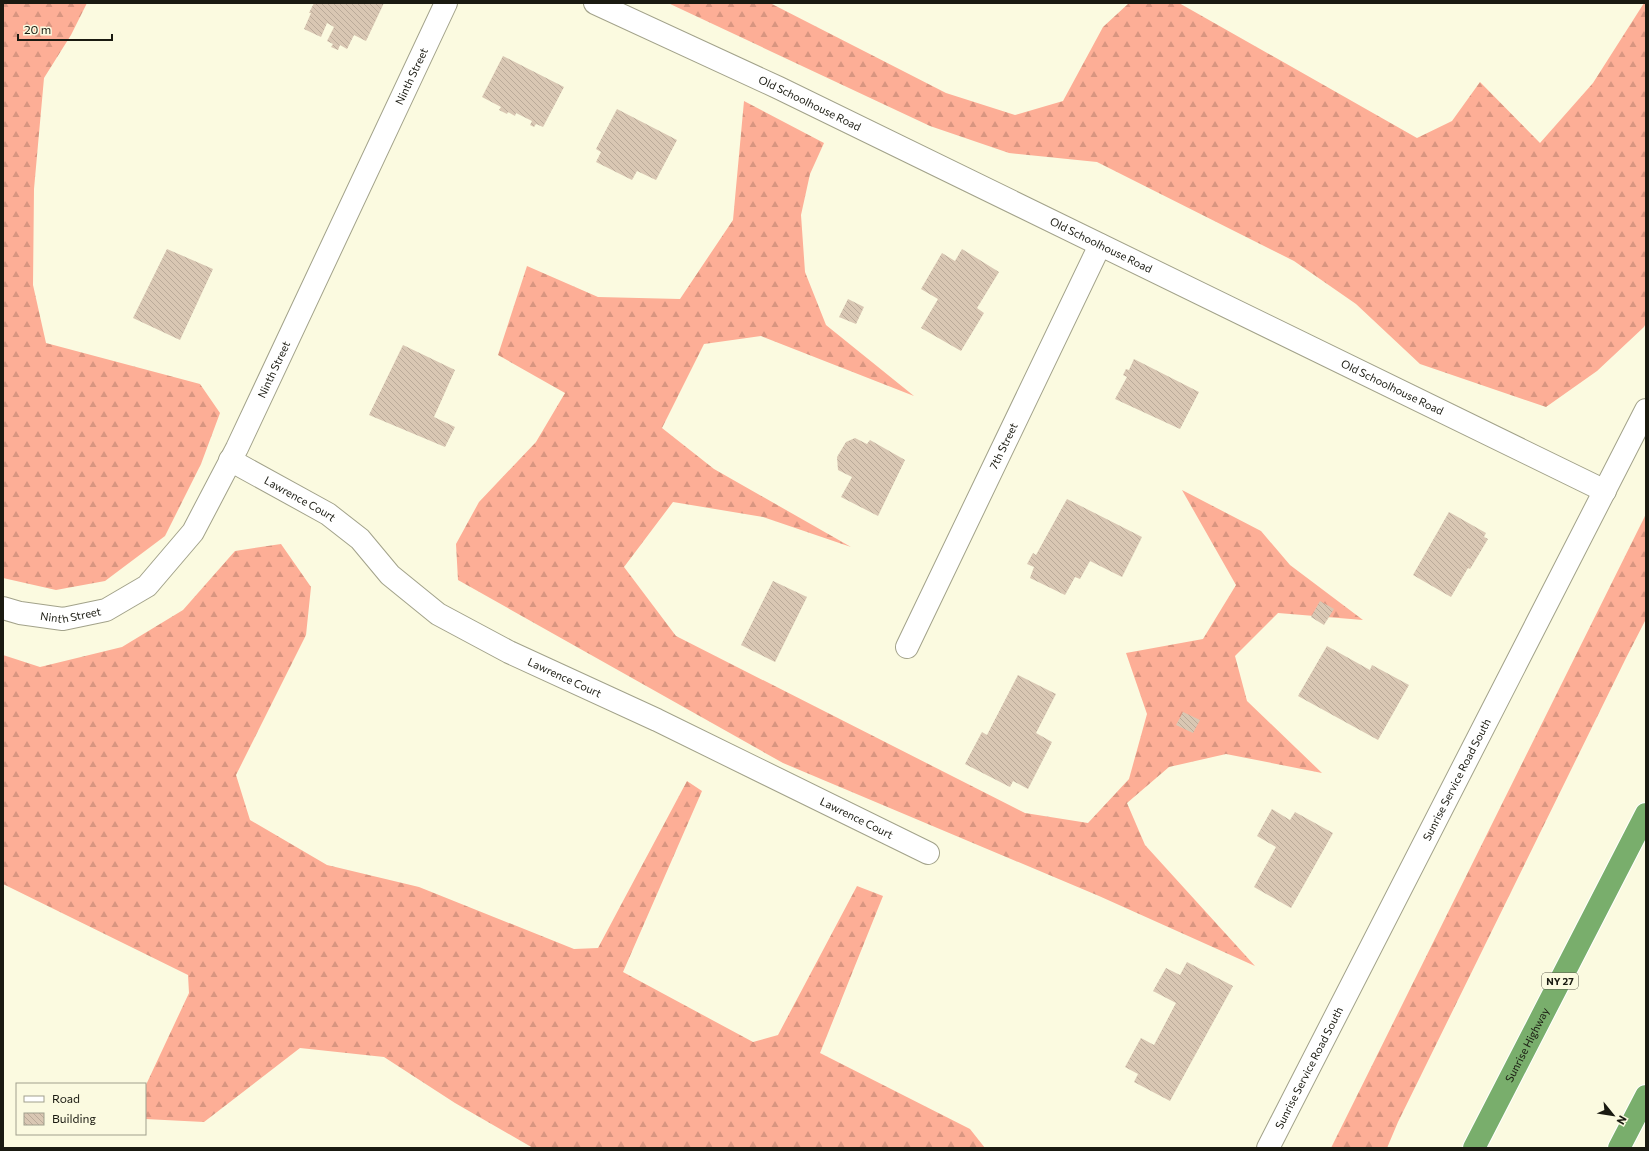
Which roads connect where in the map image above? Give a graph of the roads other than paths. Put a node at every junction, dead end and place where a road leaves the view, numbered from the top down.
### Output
1 (446, 3) edge
2 (596, 3) edge
3 (1100, 245) junction
4 (1646, 410) edge
5 (230, 460) junction
6 (1605, 491) junction
7 (3, 608) edge
8 (907, 646) dead end
9 (1646, 814) edge
10 (928, 853) dead end
11 (1646, 1096) edge
12 (1268, 1148) edge
13 (1474, 1148) edge
14 (1619, 1148) edge

1 - 5 street, Ninth Street
2 - 3 street, Old Schoolhouse Road
3 - 6 street, Old Schoolhouse Road
3 - 8 street, 7th Street
4 - 6 street, Sunrise Service Road South
5 - 7 street, Ninth Street
5 - 10 street, Lawrence Court
6 - 12 street, Sunrise Service Road South
9 - 13 highway, Sunrise Highway / NY 27
11 - 14 highway

